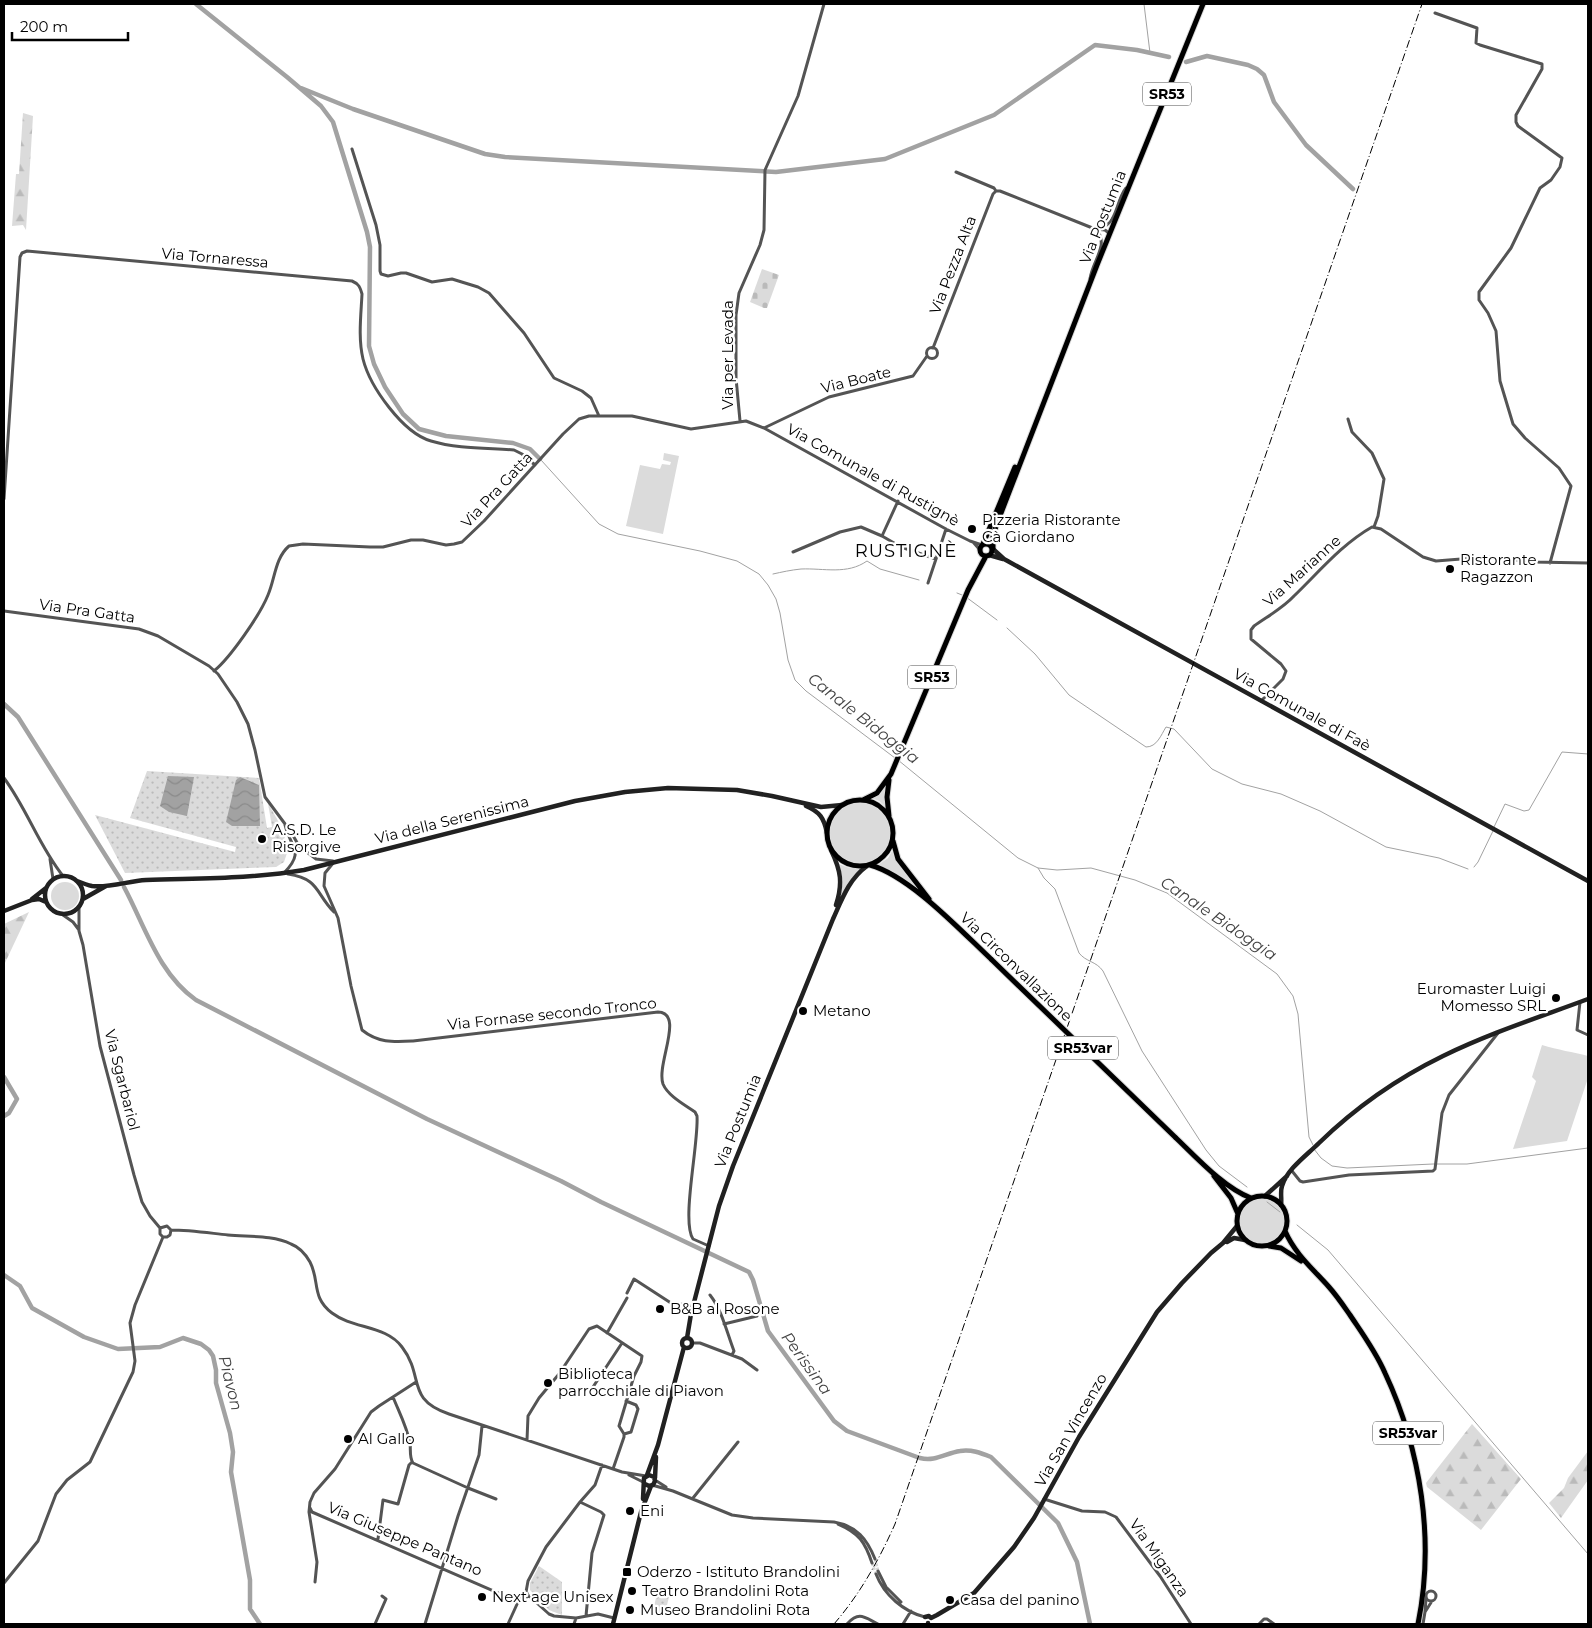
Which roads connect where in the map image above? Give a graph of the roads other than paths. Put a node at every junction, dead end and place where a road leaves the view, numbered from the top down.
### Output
1 (824, 4) edge
2 (1203, 4) edge
3 (1435, 13) dead end
4 (352, 149) dead end
5 (956, 172) dead end
6 (1130, 184) junction
7 (996, 191) junction
8 (1095, 228) junction
9 (1110, 234) junction
10 (1089, 285) junction
11 (933, 348) junction
12 (928, 357) junction
13 (599, 416) junction
14 (1348, 419) dead end
15 (740, 421) junction
16 (764, 428) junction
17 (1028, 439) junction
18 (536, 464) junction
19 (4, 499) edge
20 (898, 501) junction
21 (1374, 527) junction
22 (946, 529) junction
23 (882, 536) junction
24 (993, 549) junction
25 (984, 551) junction
26 (793, 552) dead end
27 (936, 559) junction
28 (1004, 559) junction
29 (1550, 563) junction
30 (1588, 563) edge
31 (928, 583) dead end
32 (4, 611) edge
33 (214, 671) junction
34 (1261, 701) junction
35 (891, 774) junction
36 (4, 778) edge
37 (863, 800) junction
38 (800, 803) junction
39 (842, 805) junction
40 (889, 816) junction
41 (284, 825) junction
42 (827, 833) junction
43 (893, 841) junction
44 (831, 850) junction
45 (50, 859) junction
46 (334, 862) junction
47 (868, 866) junction
48 (283, 873) junction
49 (63, 876) junction
50 (53, 880) junction
51 (77, 881) junction
52 (1588, 881) edge
53 (108, 885) junction
54 (47, 887) junction
55 (83, 899) junction
56 (32, 900) junction
57 (46, 902) junction
58 (934, 905) junction
59 (79, 908) junction
60 (4, 911) edge
61 (335, 913) junction
62 (63, 914) junction
63 (833, 919) junction
64 (79, 931) junction
65 (1588, 999) edge
66 (1580, 1002) junction
67 (1499, 1032) junction
68 (1588, 1034) edge
69 (1211, 1172) junction
70 (1290, 1173) junction
71 (1266, 1196) junction
72 (1251, 1198) junction
73 (1282, 1205) junction
74 (1238, 1214) junction
75 (1238, 1226) junction
76 (160, 1228) junction
77 (171, 1230) junction
78 (1285, 1231) junction
79 (163, 1237) junction
80 (1245, 1240) junction
81 (1223, 1243) junction
82 (709, 1246) junction
83 (1268, 1246) junction
84 (1311, 1269) junction
85 (710, 1295) dead end
86 (691, 1306) junction
87 (757, 1316) dead end
88 (724, 1324) junction
89 (607, 1333) junction
90 (687, 1338) junction
91 (622, 1343) junction
92 (692, 1343) junction
93 (684, 1347) junction
94 (732, 1356) junction
95 (757, 1370) dead end
96 (416, 1382) junction
97 (593, 1387) dead end
98 (393, 1397) junction
99 (626, 1401) junction
100 (482, 1426) junction
101 (624, 1434) junction
102 (527, 1440) junction
103 (738, 1442) dead end
104 (658, 1445) junction
105 (412, 1462) junction
106 (602, 1465) junction
107 (613, 1469) junction
108 (622, 1472) junction
109 (647, 1475) junction
110 (655, 1479) junction
111 (644, 1483) junction
112 (652, 1486) junction
113 (468, 1488) junction
114 (673, 1491) junction
115 (693, 1498) junction
116 (496, 1499) dead end
117 (1044, 1501) junction
118 (580, 1502) junction
119 (310, 1508) junction
120 (641, 1512) junction
121 (378, 1539) junction
122 (874, 1561) tunnel mouth
123 (443, 1567) junction
124 (877, 1572) tunnel mouth
125 (316, 1582) dead end
126 (4, 1583) edge
127 (526, 1595) junction
128 (382, 1596) dead end
129 (1426, 1598) junction
130 (1432, 1601) junction
131 (519, 1602) junction
132 (910, 1611) junction
133 (1426, 1612) junction
134 (586, 1616) junction
135 (925, 1617) junction
136 (576, 1618) junction
137 (614, 1618) junction
138 (932, 1618) junction
139 (928, 1623) edge
140 (374, 1624) edge
141 (425, 1624) edge
142 (508, 1624) edge
143 (574, 1624) edge
144 (613, 1624) edge
145 (847, 1624) edge
146 (878, 1624) edge
147 (903, 1624) edge
148 (1191, 1624) edge
149 (1259, 1624) edge
150 (1274, 1624) edge
151 (1418, 1624) edge
152 (1423, 1624) edge

1 - 15 street, Via per Levada
2 - 6 main road, Via Postumia / SR53
3 - 29 street
4 - 13 street
5 - 7 street
6 - 8 street
6 - 9 main road, Via Postumia / SR53
7 - 8 street
7 - 11 street, Via Pezza Alta
8 - 9 street
8 - 10 street
9 - 10 main road, Via Postumia / SR53
10 - 17 main road, Via Postumia / SR53
11 - 12 street
11 - 12 street
12 - 16 street, Via Boate
13 - 15 street, Via Pra Gatta
13 - 18 street, Via Pra Gatta
14 - 21 street
15 - 16 street, Via Pra Gatta
16 - 20 street, Via Comunale di Rustignè
17 - 24 main road, Via Postumia / SR53
17 - 25 main road, Via Postumia / SR53
18 - 19 street, Via Tornaressa
18 - 33 street, Via Pra Gatta
20 - 22 street, Via Comunale di Rustignè
20 - 23 street
21 - 29 street
21 - 34 street, Via Marianne
22 - 25 street, Via Comunale di Rustignè
22 - 27 street
23 - 26 street
23 - 27 street
24 - 25 main road
24 - 25 main road
24 - 28 main road, Via Comunale di Faè
25 - 28 main road, Via Comunale di Faè
25 - 35 main road, Via Postumia / SR53
27 - 31 street
28 - 34 main road, Via Comunale di Faè
29 - 30 street
32 - 33 street, Via Pra Gatta
33 - 41 street
34 - 52 main road, Via Comunale di Faè
35 - 37 main road, Via Postumia / SR53
35 - 40 main road, Via Postumia / SR53
36 - 45 street
37 - 39 main road, SR53
37 - 40 main road
38 - 39 main road
38 - 42 main road
38 - 46 main road, Via della Serenissima
39 - 42 main road
40 - 43 main road, SR53
41 - 46 street
41 - 48 street
42 - 44 main road
43 - 47 main road
43 - 58 main road, Via Circonvallazione / SR53var
44 - 47 main road
44 - 63 main road, Via Postumia
45 - 49 street
45 - 50 street
46 - 48 main road, Via della Serenissima
46 - 61 street, Via Fornase secondo Tronco
47 - 58 main road, Via Circonvallazione / SR53var
47 - 63 main road, Via Postumia
48 - 53 main road, Via della Serenissima
48 - 61 street, Via Fornase secondo Tronco
49 - 50 main road
49 - 51 main road
50 - 54 main road
51 - 53 main road, Via della Serenissima
51 - 55 main road
53 - 55 main road, Via della Serenissima
54 - 56 main road
54 - 57 main road
55 - 59 main road
56 - 57 main road
56 - 60 main road
57 - 62 main road
58 - 69 main road, Via Circonvallazione / SR53var, bridge
59 - 62 main road
59 - 64 street, Via Sgarbariol
61 - 82 street, Via Fornase secondo Tronco
62 - 64 street, Via Sgarbariol
63 - 82 main road, Via Postumia
64 - 76 street, Via Sgarbariol
65 - 66 main road
66 - 67 main road
66 - 68 street
67 - 70 main road
67 - 70 street
69 - 72 main road, Via Circonvallazione / SR53var
69 - 74 main road, Via Circonvallazione / SR53var
70 - 71 main road
70 - 73 main road
71 - 72 main road
71 - 73 main road
72 - 74 main road
73 - 78 main road, SR53var
74 - 75 main road, SR53var
75 - 80 main road, SR53var
75 - 81 main road, Via San Vincenzo
76 - 77 street
76 - 79 street, Via Sgarbariol
77 - 79 street
77 - 96 street
78 - 83 main road
78 - 84 main road, SR53var
79 - 126 street
80 - 81 main road
80 - 83 main road, SR53var
81 - 117 main road, Via San Vincenzo
82 - 86 main road, Via Postumia
83 - 84 main road, SR53var
84 - 151 main road, SR53var
85 - 88 street
86 - 89 street
86 - 90 main road, Via Postumia
87 - 88 street
88 - 94 street
89 - 91 street
89 - 102 street
90 - 92 main road
90 - 93 main road
91 - 97 street
91 - 99 street
92 - 93 main road
92 - 94 street
93 - 104 main road
94 - 95 street
96 - 98 street
96 - 100 street
98 - 105 street
98 - 119 street
99 - 101 street
99 - 101 street
100 - 102 street
100 - 113 street
101 - 107 street
102 - 106 street
103 - 115 street
104 - 109 main road
104 - 110 main road
105 - 113 street
105 - 121 street
106 - 107 street
106 - 118 street
107 - 108 street
108 - 109 street
108 - 111 street
109 - 110 main road
109 - 111 main road
110 - 112 main road
110 - 114 street
111 - 112 main road
111 - 120 main road
112 - 114 street
112 - 120 main road
113 - 116 street
113 - 123 street
114 - 115 street
115 - 122 street
117 - 138 main road, Via San Vincenzo
117 - 148 street, Via Miganza
118 - 127 street
118 - 134 street
119 - 121 street, Via Giuseppe Pantano
119 - 125 street
120 - 137 main road
121 - 123 street, Via Giuseppe Pantano
123 - 131 street, Via Giuseppe Pantano
123 - 141 street
124 - 132 street
127 - 131 street
127 - 136 street
128 - 140 street
129 - 130 street
129 - 130 street
129 - 133 street
130 - 133 street
131 - 142 street
132 - 135 street
132 - 147 street
133 - 152 street
134 - 136 street
134 - 137 street
135 - 138 main road
135 - 139 main road
136 - 143 street
137 - 144 main road
138 - 139 main road
145 - 146 street
149 - 150 street

